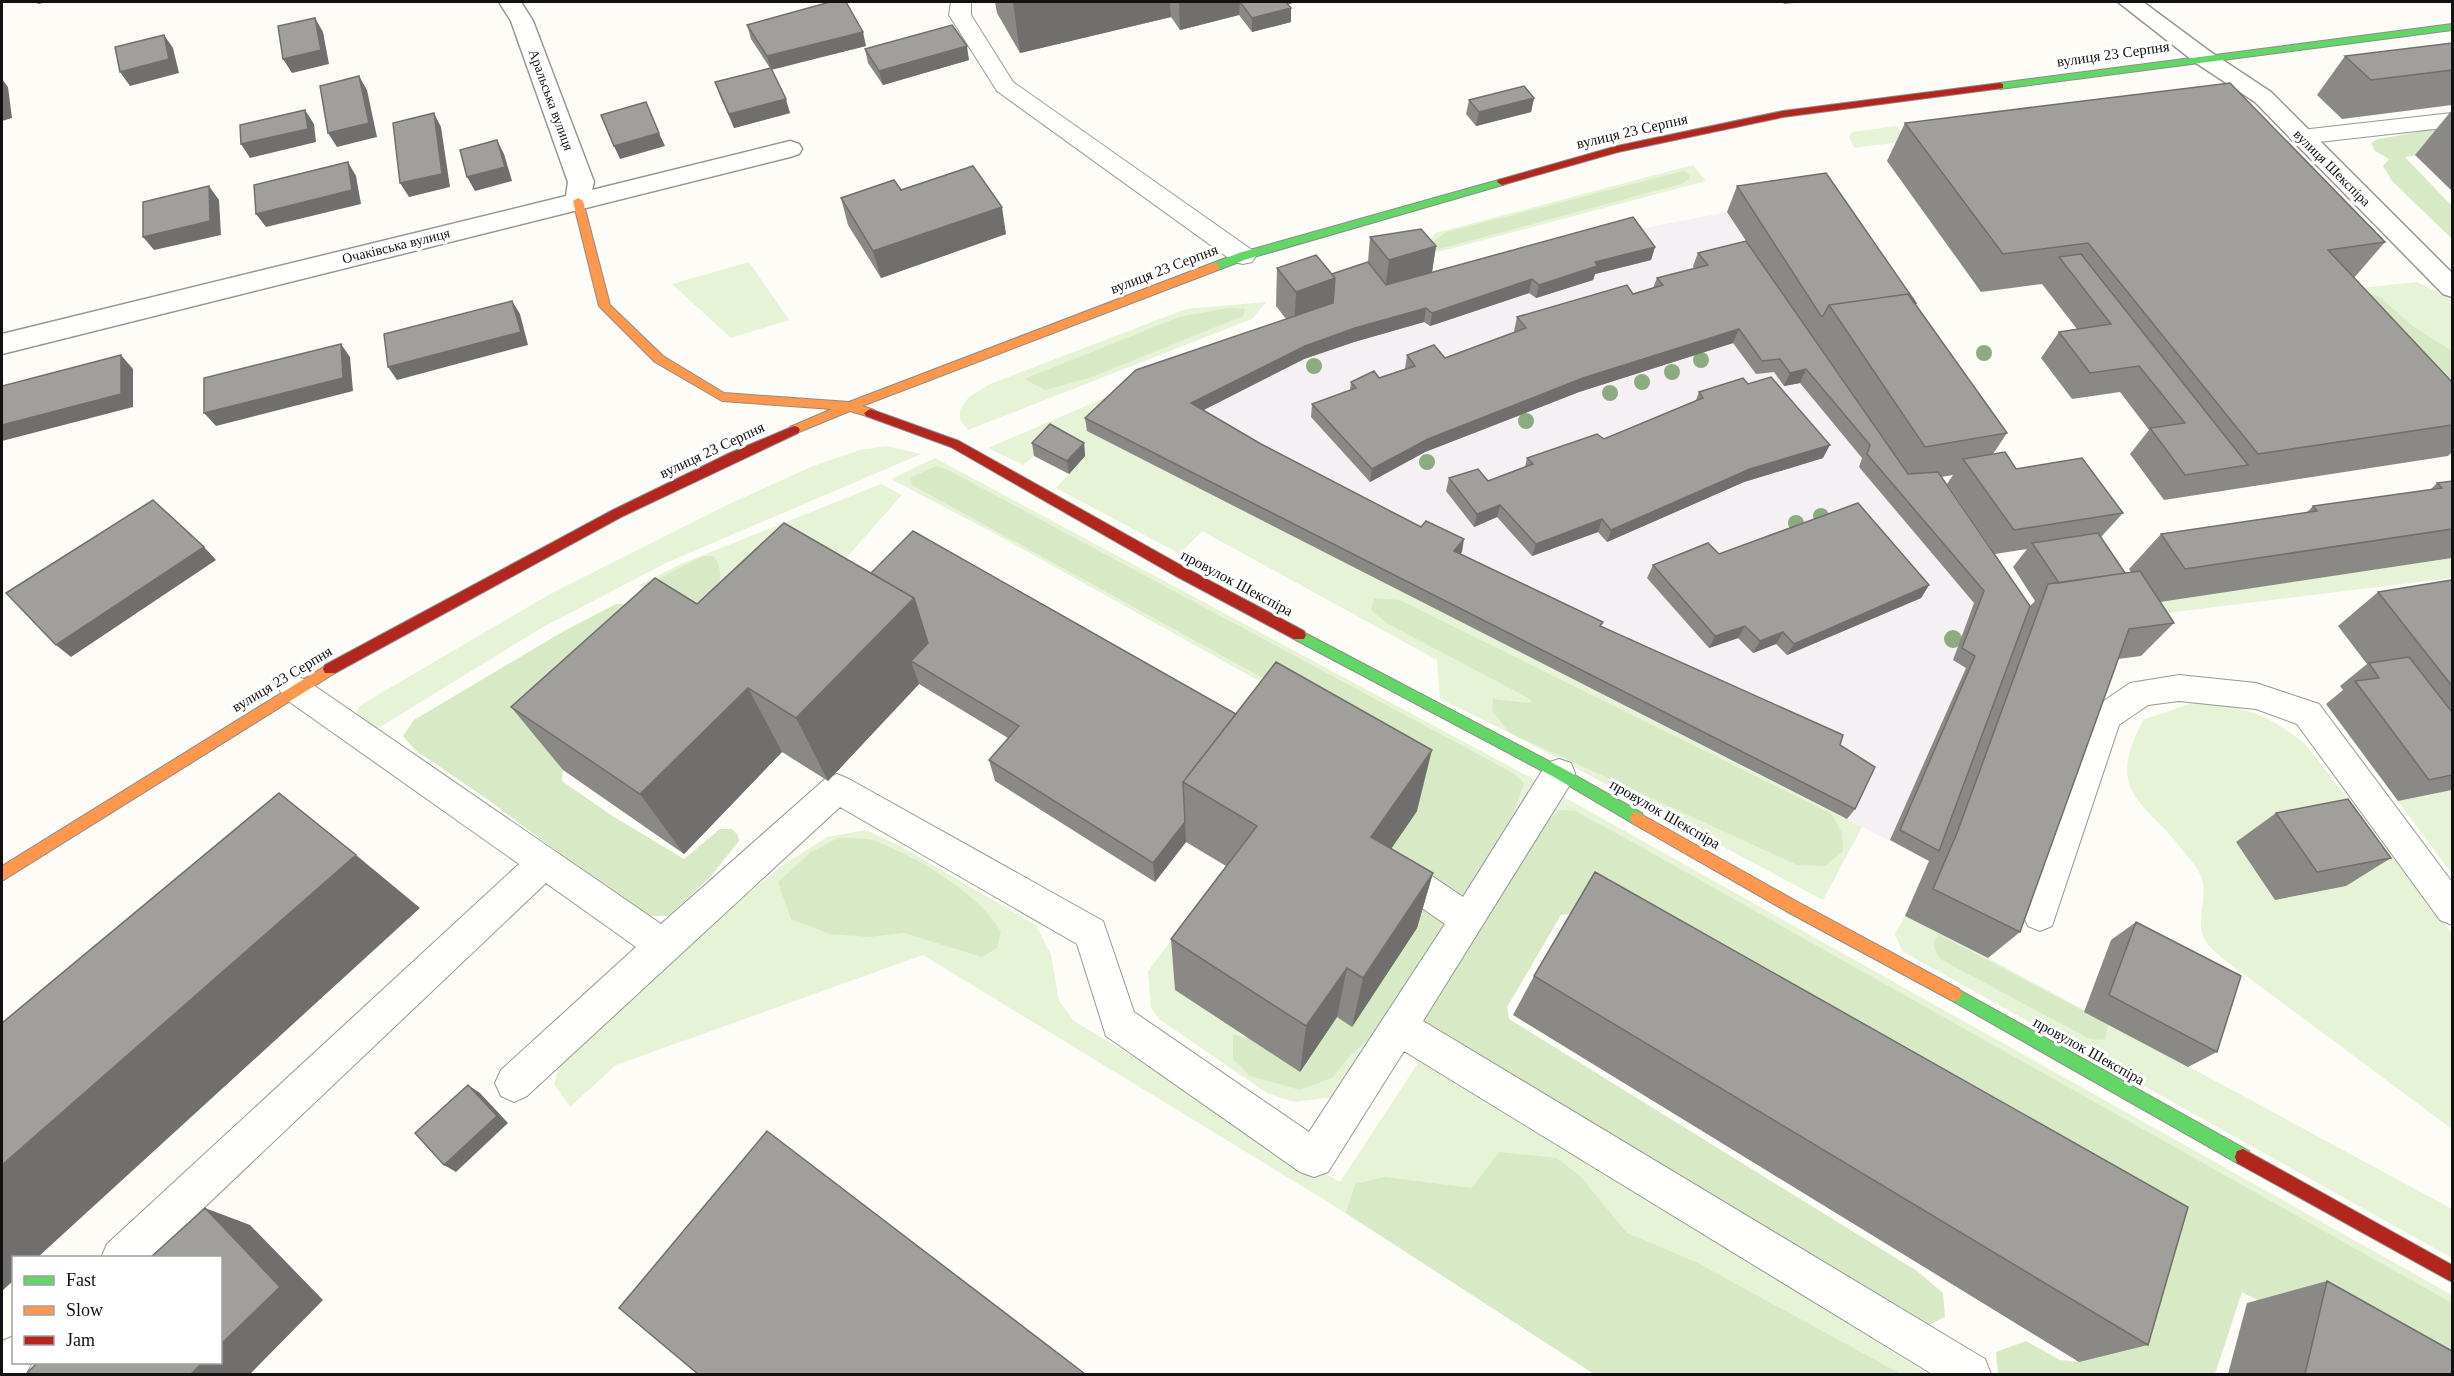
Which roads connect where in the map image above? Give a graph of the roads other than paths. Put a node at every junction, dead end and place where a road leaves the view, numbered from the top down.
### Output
1 (961, 2) edge
2 (2129, 2) edge
3 (512, 5) edge
4 (2452, 27) edge
5 (2204, 58) junction
6 (2452, 120) edge
7 (2301, 137) junction
8 (790, 149) dead end
9 (578, 201) junction
10 (1243, 256) junction
11 (2452, 288) edge
12 (2, 344) edge
13 (849, 406) junction
14 (294, 689) junction
15 (1559, 773) junction
16 (543, 864) junction
17 (2, 874) edge
18 (1408, 879) edge
19 (2452, 909) edge
20 (2040, 915) edge
21 (1468, 920) junction
22 (663, 946) junction
23 (1399, 1027) junction
24 (514, 1083) dead end
25 (122, 1256) edge
26 (2452, 1274) edge
27 (1970, 1374) edge

1 - 10 lane
2 - 5 street, вулиця Шекспіра
3 - 9 street, Аральська вулиця
4 - 5 street, вулиця 23 Серпня
5 - 7 street, вулиця Шекспіра
5 - 10 street, вулиця 23 Серпня
6 - 7 lane
7 - 11 street, вулиця Шекспіра
8 - 9 street, Очаківська вулиця
9 - 12 street, Очаківська вулиця
9 - 13 street
10 - 13 street, вулиця 23 Серпня
13 - 14 street, вулиця 23 Серпня
13 - 15 street, провулок Шекспіра
14 - 16 lane
14 - 17 street, вулиця 23 Серпня
15 - 21 lane
15 - 26 street, провулок Шекспіра
16 - 22 lane
16 - 25 lane
18 - 21 lane
19 - 20 lane
21 - 23 lane
22 - 23 lane
22 - 24 lane
23 - 27 lane

